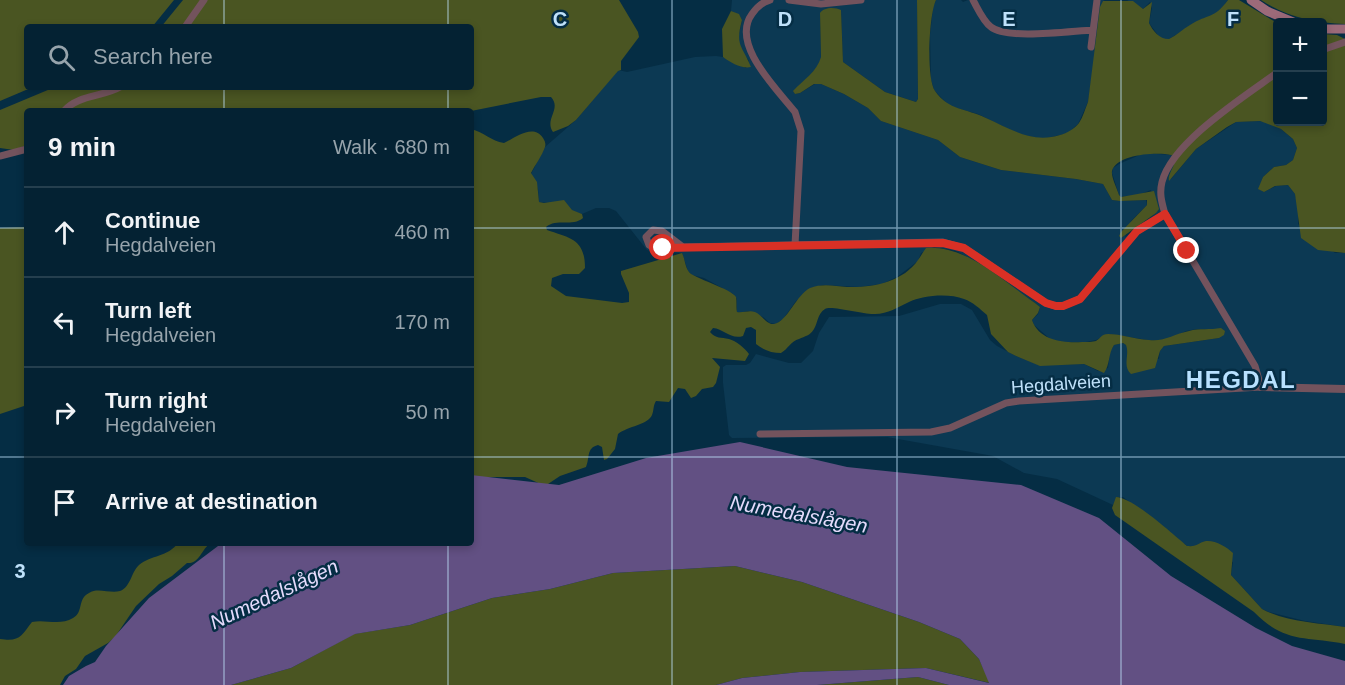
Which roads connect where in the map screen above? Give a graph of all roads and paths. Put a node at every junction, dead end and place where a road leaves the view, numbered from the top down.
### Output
1 (204, 0) edge
2 (770, 0) edge
3 (789, 0) edge
4 (861, 0) edge
5 (973, 0) edge
6 (1097, 0) edge
7 (1251, 0) edge
8 (1281, 18) edge
9 (187, 24) edge
10 (1327, 29) edge
11 (1345, 29) edge
12 (1094, 30) junction
13 (1345, 42) edge
14 (1091, 47) dead end
15 (1327, 49) edge
16 (1273, 76) edge
17 (113, 90) edge
18 (68, 108) edge
19 (24, 150) edge
20 (0, 156) edge
21 (1165, 214) junction
22 (795, 245) junction
23 (683, 247) junction
24 (1261, 387) junction
25 (1345, 389) edge
26 (760, 434) dead end

1 - 9 street
2 - 22 street
3 - 4 street
5 - 12 street
6 - 12 street
7 - 8 main road
10 - 11 main road
12 - 14 street
13 - 15 street
16 - 21 street
17 - 18 street
19 - 20 street
21 - 22 street
21 - 24 street
22 - 23 street
23 - 23 street
24 - 25 street, Hegdalveien
24 - 26 street, Hegdalveien

